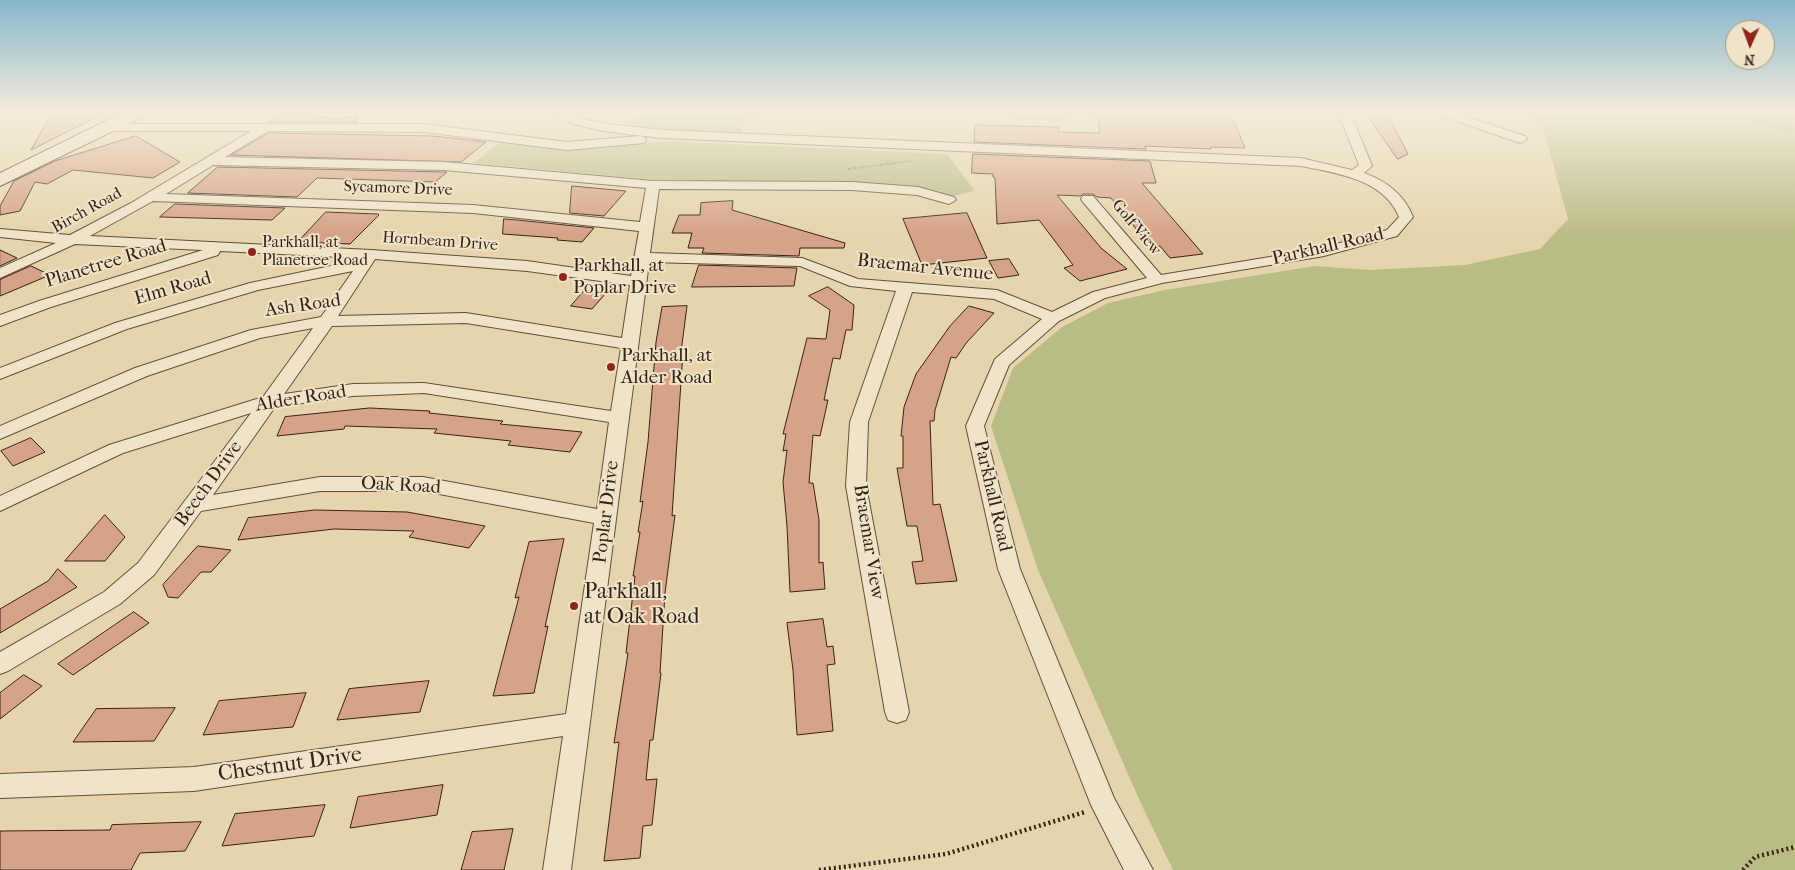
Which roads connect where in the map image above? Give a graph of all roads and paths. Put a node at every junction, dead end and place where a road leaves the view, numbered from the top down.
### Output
1 (56, 153) edge
2 (223, 153) edge
3 (930, 153) edge
4 (1084, 153) edge
5 (1361, 153) edge
6 (210, 160) junction
7 (845, 170) dead end
8 (1354, 174) junction
9 (0, 180) edge
10 (653, 185) junction
11 (149, 197) junction
12 (1088, 199) dead end
13 (948, 200) dead end
14 (646, 227) junction
15 (0, 233) edge
16 (73, 240) junction
17 (225, 248) junction
18 (642, 258) junction
19 (367, 259) junction
20 (0, 273) edge
21 (1157, 280) junction
22 (638, 282) junction
23 (905, 289) junction
24 (1053, 318) junction
25 (0, 321) edge
26 (327, 321) junction
27 (629, 344) junction
28 (0, 374) edge
29 (267, 402) junction
30 (619, 418) junction
31 (0, 433) edge
32 (0, 504) edge
33 (194, 506) junction
34 (606, 518) junction
35 (0, 664) edge
36 (897, 712) dead end
37 (577, 723) junction
38 (0, 786) edge
39 (1074, 816) dead end
40 (1795, 847) edge
41 (556, 870) edge
42 (819, 870) edge
43 (1139, 870) edge
44 (1743, 870) edge

1 - 9 main road
2 - 6 street, Birch Road
3 - 7 path
4 - 8 street, Parkhall Road
5 - 8 street
6 - 10 street
6 - 11 street, Birch Road
8 - 21 street, Parkhall Road
10 - 13 street
10 - 14 street, Poplar Drive
11 - 14 street, Sycamore Drive
11 - 16 street, Birch Road
12 - 21 street, Golf View
14 - 18 street, Poplar Drive
15 - 16 street, Hornbeam Drive
16 - 17 street, Hornbeam Drive
16 - 20 street, Birch Road
17 - 19 street, Hornbeam Drive
17 - 25 street, Planetree Road
18 - 22 street, Poplar Drive
18 - 23 street, Braemar Avenue
19 - 22 street, Hornbeam Drive
19 - 26 street, Beech Drive
19 - 28 street, Elm Road
21 - 24 street, Parkhall Road
22 - 27 street, Poplar Drive
23 - 24 street, Braemar Avenue
23 - 36 street, Braemar View
24 - 43 street, Parkhall Road
26 - 27 street, Ash Road
26 - 29 street, Beech Drive
26 - 31 street, Ash Road
27 - 30 street, Poplar Drive
29 - 30 street, Alder Road
29 - 32 street, Alder Road
29 - 33 street, Beech Drive
30 - 34 street, Poplar Drive
33 - 34 street, Oak Road
33 - 35 street, Beech Drive
34 - 37 street, Poplar Drive
37 - 38 street, Chestnut Drive
37 - 41 street, Poplar Drive
39 - 42 path
40 - 44 path

